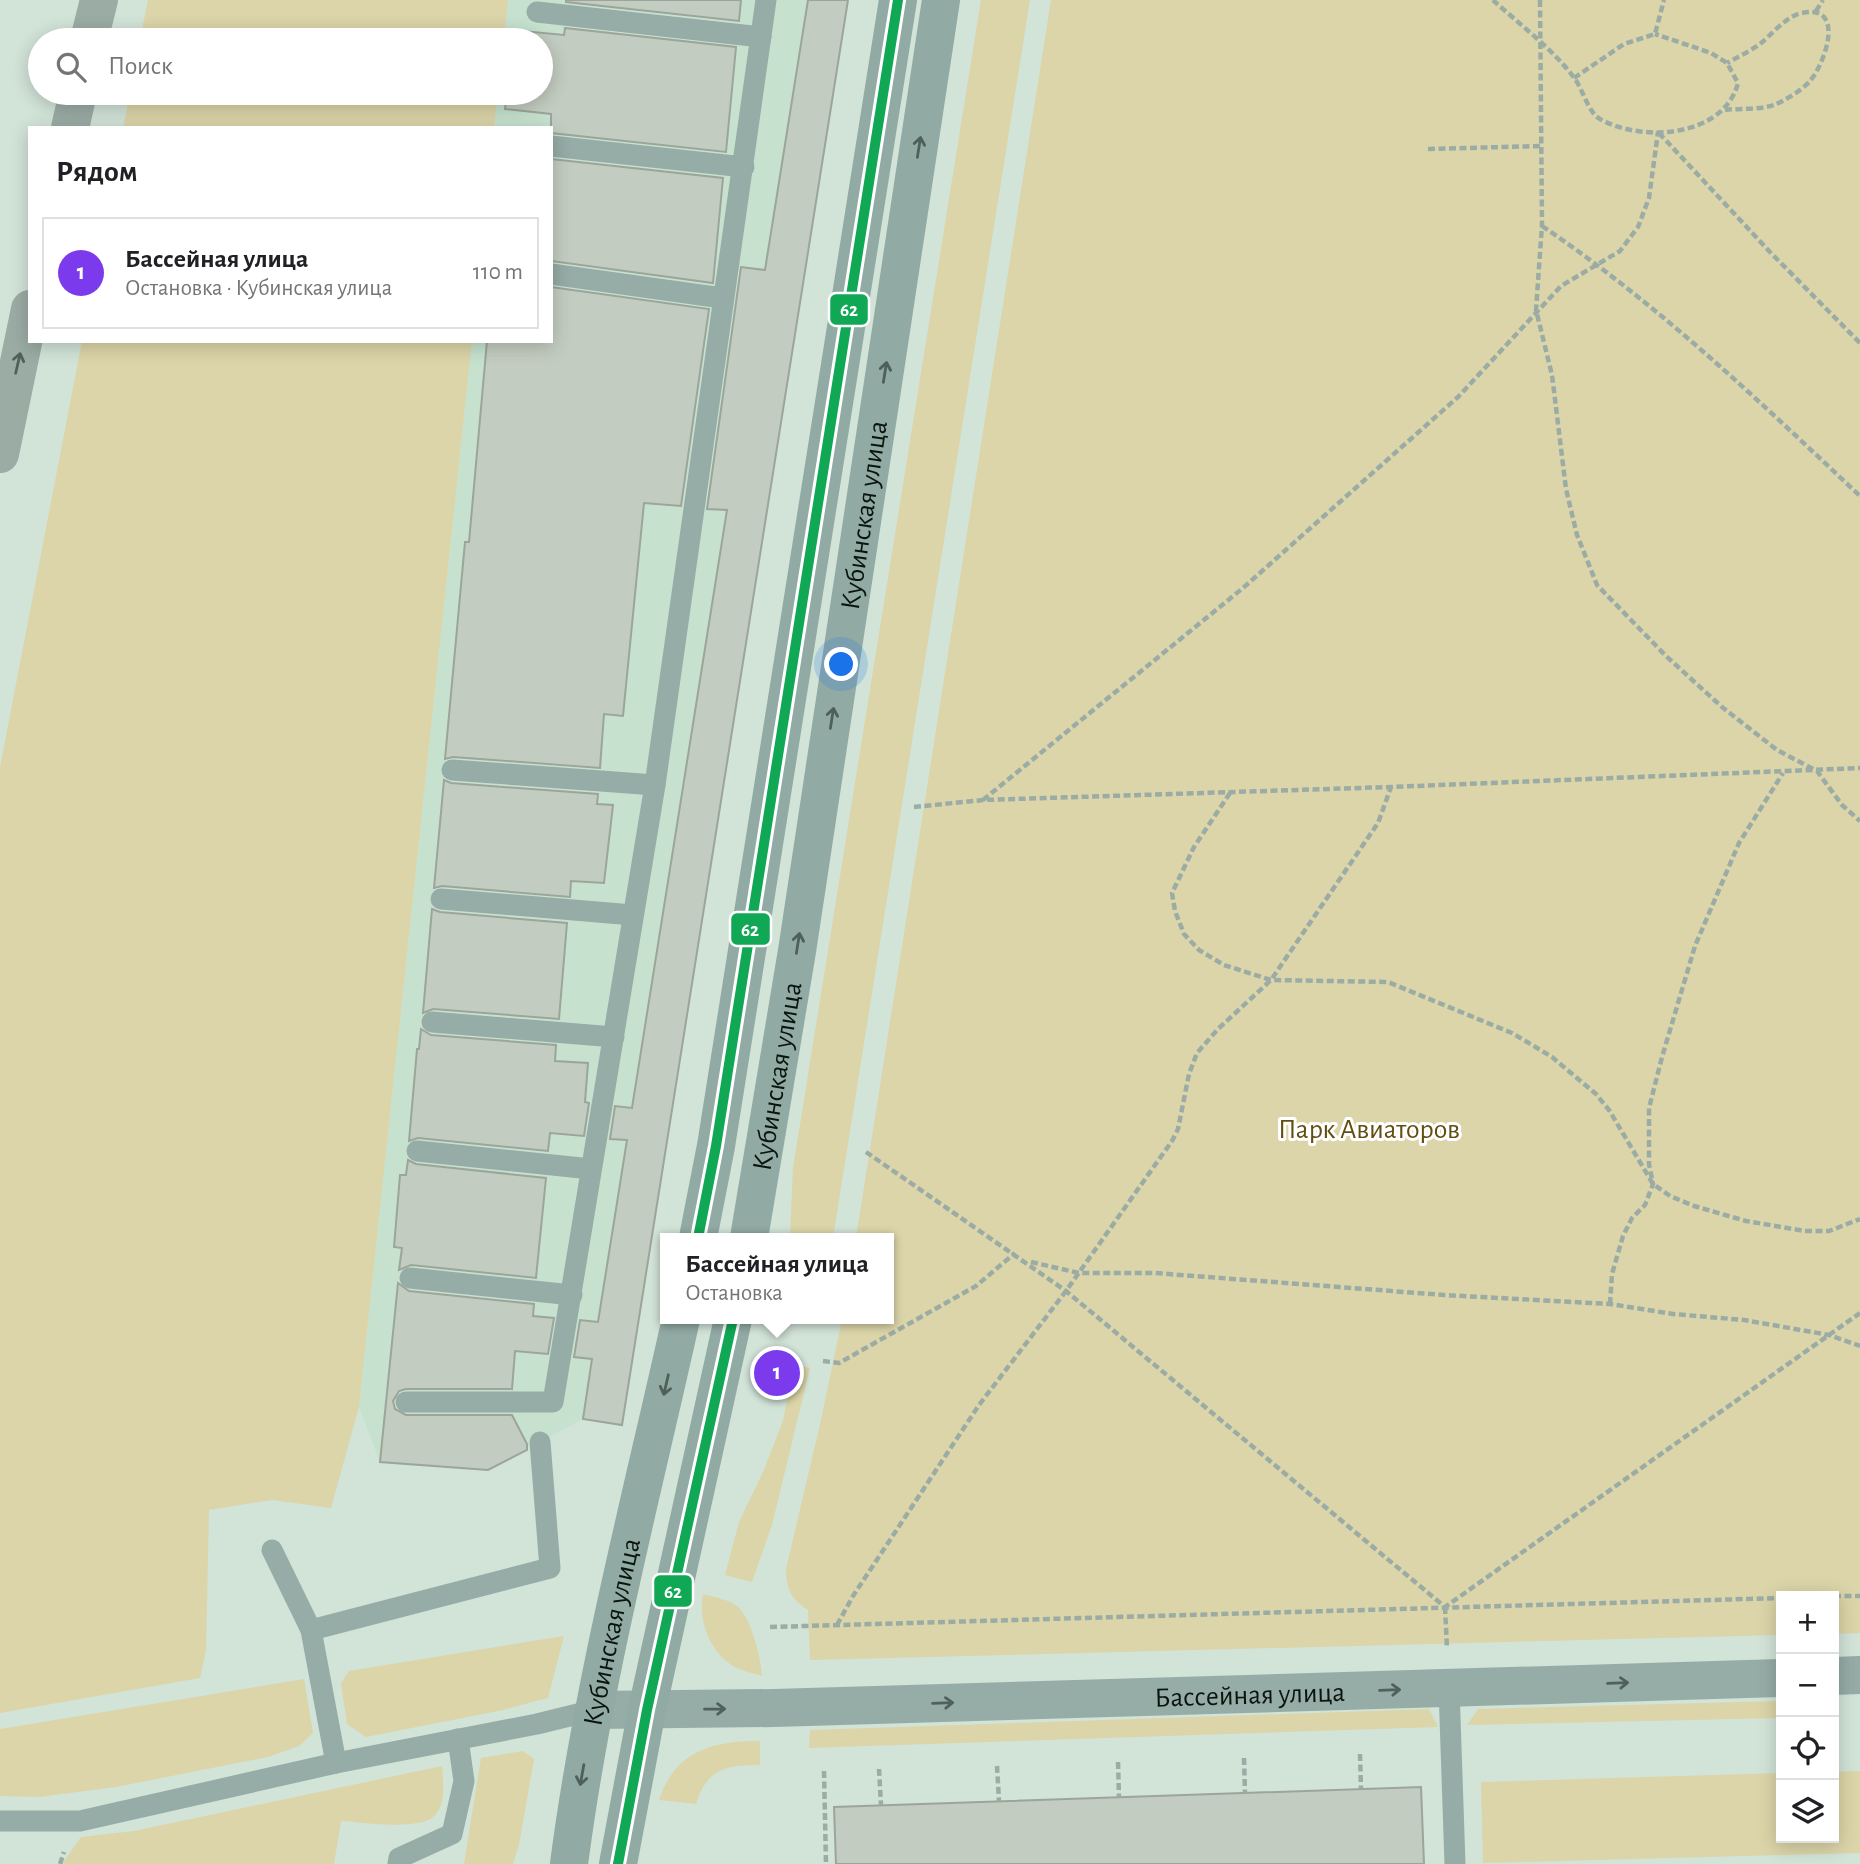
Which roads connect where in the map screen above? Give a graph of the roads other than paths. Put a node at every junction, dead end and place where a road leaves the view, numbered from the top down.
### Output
1 (99, 0) edge
2 (766, 0) edge
3 (898, 0) edge
4 (941, 0) edge
5 (537, 12) dead end
6 (92, 28) edge
7 (761, 37) junction
8 (75, 105) edge
9 (70, 126) edge
10 (553, 146) edge
11 (744, 167) junction
12 (553, 274) edge
13 (722, 298) junction
14 (28, 319) edge
15 (0, 454) edge
16 (452, 769) dead end
17 (655, 785) junction
18 (441, 899) dead end
19 (633, 915) junction
20 (432, 1022) dead end
21 (614, 1037) junction
22 (417, 1151) dead end
23 (592, 1169) junction
24 (699, 1233) edge
25 (750, 1233) edge
26 (410, 1278) dead end
27 (572, 1296) junction
28 (680, 1324) edge
29 (732, 1324) edge
30 (406, 1402) dead end
31 (540, 1442) dead end
32 (272, 1550) dead end
33 (311, 1630) junction
34 (1860, 1675) edge
35 (1839, 1676) edge
36 (1776, 1678) edge
37 (1449, 1688) junction
38 (594, 1710) junction
39 (647, 1710) junction
40 (458, 1740) junction
41 (336, 1763) junction
42 (0, 1821) edge
43 (398, 1864) edge
44 (569, 1864) edge
45 (618, 1864) edge
46 (1455, 1864) edge

1 - 6 highway
2 - 7 lane
3 - 24 main road, Кубинская улица
25 -> 4 main road, Кубинская улица
5 - 7 lane
7 - 11 lane
8 - 9 highway
10 - 11 lane
11 - 13 lane
12 - 13 lane
13 - 17 lane
15 -> 14 highway
16 - 17 lane
17 - 19 lane
18 - 19 lane
19 - 21 lane
20 - 21 lane
21 - 23 lane
22 - 23 lane
23 - 27 lane
26 - 27 lane
27 - 30 lane
28 -> 38 main road, Кубинская улица
29 - 39 main road, Кубинская улица
31 - 33 lane
32 - 33 lane
33 - 41 lane
34 - 35 street
37 -> 36 street, Бассейная улица
39 -> 37 street, Бассейная улица
37 - 46 lane
38 - 39 street, Бассейная улица
38 - 40 lane
38 -> 44 main road, Кубинская улица
39 - 45 main road, Кубинская улица
40 - 41 lane
40 - 43 lane
41 - 42 lane

